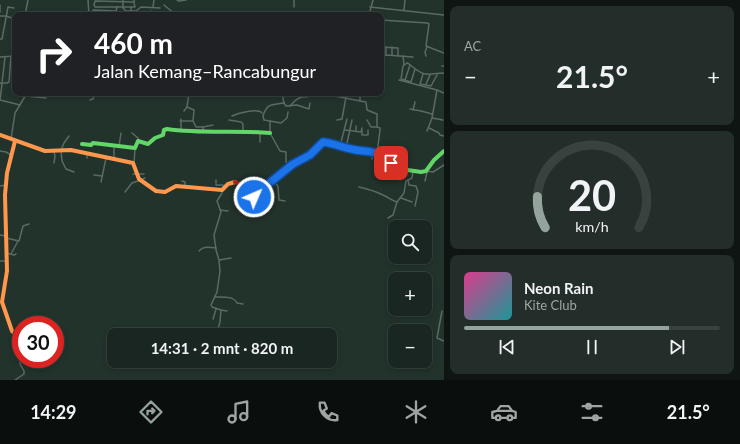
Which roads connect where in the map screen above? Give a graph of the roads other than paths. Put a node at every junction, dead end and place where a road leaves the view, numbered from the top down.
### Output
1 (28, 0) edge
2 (88, 0) edge
3 (94, 0) edge
4 (154, 0) edge
5 (177, 0) edge
6 (186, 0) edge
7 (294, 0) edge
8 (373, 0) edge
9 (405, 0) edge
10 (118, 1) edge
11 (123, 1) edge
12 (134, 1) edge
13 (182, 1) edge
14 (0, 5) edge
15 (164, 5) dead end
16 (117, 7) junction
17 (123, 7) junction
18 (131, 7) junction
19 (153, 7) junction
20 (294, 7) dead end
21 (370, 7) junction
22 (14, 8) dead end
23 (160, 8) dead end
24 (116, 10) joint
25 (131, 11) joint
26 (404, 11) junction
27 (0, 12) edge
28 (25, 12) edge
29 (89, 12) edge
30 (93, 12) edge
31 (137, 12) edge
32 (172, 12) edge
33 (369, 12) edge
34 (444, 15) edge
35 (0, 16) edge
36 (6, 16) junction
37 (12, 18) edge
38 (384, 20) edge
39 (0, 26) edge
40 (4, 26) junction
41 (0, 33) edge
42 (3, 33) junction
43 (0, 39) edge
44 (386, 47) joint
45 (392, 47) junction
46 (427, 47) junction
47 (444, 52) edge
48 (386, 54) joint
49 (392, 55) junction
50 (4, 56) junction
51 (11, 56) joint
52 (398, 56) junction
53 (403, 56) junction
54 (426, 56) dead end
55 (0, 57) edge
56 (413, 57) dead end
57 (410, 64) junction
58 (404, 65) junction
59 (10, 66) joint
60 (415, 69) junction
61 (444, 73) edge
62 (423, 74) junction
63 (430, 75) junction
64 (437, 75) junction
65 (399, 80) dead end
66 (405, 80) junction
67 (1, 83) edge
68 (425, 85) junction
69 (437, 90) junction
70 (444, 93) edge
71 (26, 96) joint
72 (94, 96) edge
73 (189, 96) edge
74 (283, 96) edge
75 (307, 96) dead end
76 (335, 96) dead end
77 (360, 96) edge
78 (46, 98) dead end
79 (346, 98) junction
80 (90, 100) dead end
81 (360, 100) junction
82 (415, 102) dead end
83 (284, 103) junction
84 (310, 103) dead end
85 (20, 104) junction
86 (290, 106) junction
87 (187, 107) junction
88 (410, 109) dead end
89 (413, 110) junction
90 (184, 111) dead end
91 (288, 112) dead end
92 (263, 114) junction
93 (432, 114) junction
94 (232, 116) dead end
95 (432, 118) junction
96 (347, 119) dead end
97 (229, 120) dead end
98 (337, 120) dead end
99 (352, 120) dead end
100 (367, 120) dead end
101 (443, 120) edge
102 (193, 121) junction
103 (270, 121) junction
104 (213, 125) dead end
105 (356, 126) dead end
106 (377, 127) junction
107 (362, 128) dead end
108 (429, 128) junction
109 (203, 129) junction
110 (345, 130) junction
111 (350, 130) junction
112 (368, 130) dead end
113 (181, 131) junction
114 (243, 131) junction
115 (356, 131) junction
116 (428, 131) dead end
117 (362, 132) junction
118 (121, 133) dead end
119 (132, 133) dead end
120 (270, 133) junction
121 (260, 134) junction
122 (0, 135) edge
123 (69, 136) dead end
124 (444, 136) edge
125 (13, 140) junction
126 (138, 141) junction
127 (260, 142) dead end
128 (347, 143) dead end
129 (82, 144) dead end
130 (116, 146) junction
131 (340, 146) junction
132 (135, 148) junction
133 (61, 150) junction
134 (444, 150) edge
135 (0, 151) edge
136 (54, 152) junction
137 (374, 152) junction
138 (87, 153) junction
139 (12, 155) junction
140 (87, 158) dead end
141 (106, 158) junction
142 (114, 159) junction
143 (372, 159) dead end
144 (54, 163) dead end
145 (134, 163) junction
146 (444, 165) edge
147 (291, 166) junction
148 (398, 170) junction
149 (413, 171) junction
150 (74, 172) dead end
151 (427, 172) junction
152 (144, 174) dead end
153 (94, 175) dead end
154 (135, 175) junction
155 (102, 176) junction
156 (142, 179) junction
157 (274, 179) junction
158 (216, 180) dead end
159 (400, 180) dead end
160 (408, 180) junction
161 (182, 181) dead end
162 (425, 181) dead end
163 (101, 182) dead end
164 (6, 185) junction
165 (0, 186) edge
166 (185, 186) junction
167 (359, 187) dead end
168 (223, 189) junction
169 (125, 192) dead end
170 (252, 196) junction
171 (401, 198) junction
172 (250, 201) dead end
173 (285, 201) dead end
174 (397, 202) junction
175 (408, 204) dead end
176 (415, 206) dead end
177 (220, 210) junction
178 (228, 211) dead end
179 (252, 213) dead end
180 (388, 218) dead end
181 (30, 224) dead end
182 (0, 235) edge
183 (6, 237) junction
184 (18, 241) junction
185 (216, 248) junction
186 (200, 251) dead end
187 (9, 254) junction
188 (16, 254) dead end
189 (231, 258) dead end
190 (219, 260) junction
191 (0, 261) edge
192 (7, 261) junction
193 (215, 297) junction
194 (243, 304) dead end
195 (216, 309) junction
196 (444, 309) edge
197 (221, 310) junction
198 (227, 312) dead end
199 (443, 312) edge
200 (213, 319) dead end
201 (218, 328) edge
202 (12, 331) edge
203 (444, 341) edge
204 (22, 368) edge
205 (15, 380) edge

1 - 28 street
2 - 29 street
3 - 10 street
3 - 16 street
4 - 19 street
5 - 13 street
6 - 13 street
7 - 20 street
8 - 21 street
9 - 26 street
10 - 11 street
11 - 12 street
11 - 17 street
12 - 18 street
14 - 27 street
15 - 32 street
16 - 17 street
16 - 24 street
17 - 18 street
17 - 25 street
18 - 25 street
19 - 23 street
19 - 31 street
21 - 26 street
21 - 33 street
22 - 36 street
24 - 30 street
26 - 34 street
35 - 36 street
36 - 37 street
36 - 40 street
38 - 46 street
39 - 40 street
40 - 42 street
41 - 42 street
42 - 43 street
44 - 45 street
44 - 48 street
45 - 49 street
45 - 52 street
46 - 47 street
46 - 54 street
48 - 49 street
49 - 52 street
50 - 51 street
50 - 55 street
50 - 67 street
51 - 59 street
52 - 53 street
53 - 56 street
53 - 58 street
57 - 58 street
57 - 60 street
57 - 66 street
58 - 66 street
59 - 67 street
60 - 62 street
60 - 66 street
61 - 64 street
62 - 63 street
62 - 68 street
63 - 64 street
63 - 68 street
64 - 68 street
65 - 69 street
67 - 85 street
69 - 70 street
69 - 93 street
71 - 78 street
71 - 85 street
72 - 80 street
73 - 87 street
74 - 83 street
75 - 86 street
76 - 79 street
77 - 81 street
79 - 81 street
79 - 98 street
81 - 106 street
82 - 89 street
83 - 86 street
83 - 92 street
84 - 86 street
85 - 125 street
87 - 90 street
87 - 102 street
88 - 89 street
89 - 93 street
91 - 103 street
92 - 94 street
92 - 103 street
93 - 95 street
95 - 101 street
95 - 108 street
96 - 110 street
97 - 114 street
99 - 111 street
100 - 106 street
102 - 109 street
102 - 113 street
103 - 120 street
104 - 109 street
105 - 115 street
106 - 137 street
107 - 117 street
108 - 116 street
108 - 124 street
109 - 113 street
109 - 114 street
110 - 111 street
110 - 131 street
111 - 115 street
111 - 128 street
112 - 117 street
113 - 126 street
114 - 121 street
115 - 117 street
118 - 130 street
119 - 126 street
120 - 121 street
120 - 147 street
121 - 127 street
122 - 125 street
123 - 133 street
125 - 136 street
125 - 139 street
126 - 132 street
129 - 130 street
130 - 132 street
130 - 142 street
131 - 137 street
131 - 147 street
132 - 145 street
133 - 136 street
133 - 138 street
133 - 150 street
134 - 151 street
135 - 139 street
136 - 144 street
137 - 143 street
137 - 148 street
138 - 140 street
138 - 141 street
139 - 164 street
141 - 142 street
141 - 155 street
142 - 145 street
145 - 154 street
146 - 151 street
147 - 157 street
148 - 149 street
148 - 159 street
149 - 151 street
149 - 160 street
151 - 162 street
152 - 154 street
153 - 155 street
154 - 156 street
155 - 163 street
156 - 166 street
156 - 169 street
157 - 170 street
157 - 173 street
158 - 168 street
160 - 171 street
160 - 176 street
161 - 166 street
164 - 165 street
164 - 183 street
166 - 168 street
167 - 174 street
168 - 170 street
168 - 177 street
170 - 172 street
170 - 179 street
171 - 174 street
171 - 175 street
174 - 180 street
177 - 178 street
177 - 185 street
181 - 184 street
182 - 183 street
183 - 184 street
183 - 187 street
184 - 187 street
185 - 186 street
185 - 190 street
187 - 188 street
187 - 192 street
189 - 190 street
190 - 193 street
191 - 192 street
192 - 202 street
193 - 194 street
193 - 195 street
195 - 197 street
195 - 200 street
196 - 199 street
197 - 198 street
197 - 201 street
199 - 203 street
204 - 205 street

